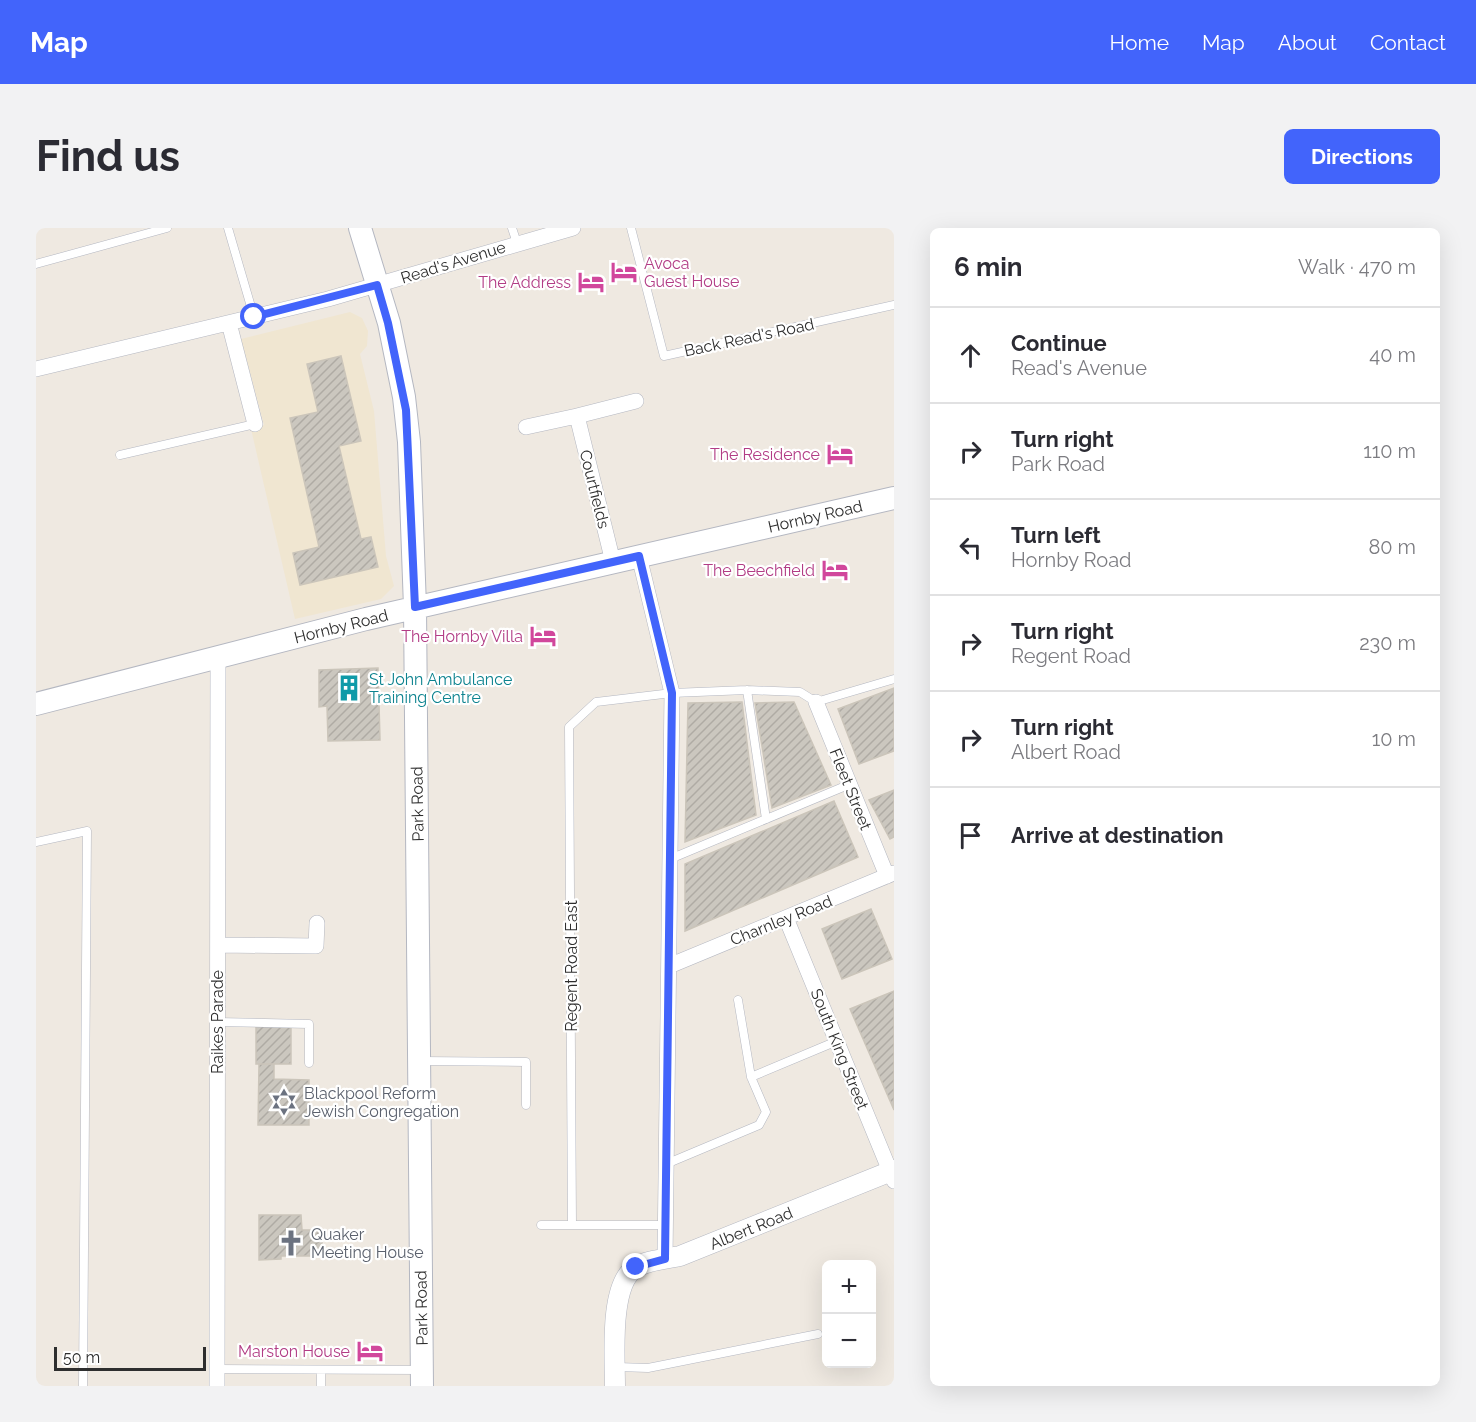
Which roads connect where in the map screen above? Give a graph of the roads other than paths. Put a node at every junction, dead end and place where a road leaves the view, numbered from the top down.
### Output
1 (167, 228) edge
2 (228, 228) edge
3 (360, 228) edge
4 (512, 228) edge
5 (573, 228) edge
6 (631, 228) edge
7 (517, 243) junction
8 (36, 264) edge
9 (377, 285) junction
10 (894, 305) edge
11 (254, 317) junction
12 (229, 324) junction
13 (36, 369) edge
14 (636, 401) dead end
15 (577, 416) junction
16 (255, 424) joint
17 (526, 427) dead end
18 (120, 455) dead end
19 (894, 498) edge
20 (639, 556) junction
21 (613, 562) junction
22 (415, 607) junction
23 (218, 658) junction
24 (894, 679) edge
25 (747, 690) junction
26 (672, 693) junction
27 (816, 702) junction
28 (36, 704) edge
29 (848, 785) junction
30 (766, 819) junction
31 (36, 842) edge
32 (670, 859) junction
33 (890, 874) edge
34 (786, 918) junction
35 (317, 923) dead end
36 (218, 945) junction
37 (669, 966) junction
38 (738, 1000) dead end
39 (218, 1022) junction
40 (837, 1041) junction
41 (419, 1061) junction
42 (309, 1063) dead end
43 (751, 1077) junction
44 (526, 1105) dead end
45 (666, 1164) junction
46 (893, 1174) edge
47 (542, 1225) dead end
48 (572, 1225) junction
49 (666, 1225) junction
50 (665, 1259) junction
51 (818, 1334) dead end
52 (217, 1369) junction
53 (321, 1370) junction
54 (615, 1376) edge
55 (422, 1378) edge
56 (83, 1386) edge
57 (217, 1386) edge
58 (321, 1386) edge

1 - 8 lane
2 - 11 lane
3 - 9 main road, Park Road
4 - 7 lane
5 - 7 street, Read's Avenue
6 - 10 lane, Back Read's Road
7 - 9 street, Read's Avenue
9 - 11 street, Read's Avenue
9 - 22 main road, Park Road
11 - 12 street, Read's Avenue
12 - 13 street, Read's Avenue
12 - 16 street
14 - 15 street
15 - 17 street
15 - 21 street, Courtfields
16 - 18 lane
19 - 20 main road, Hornby Road
20 - 21 main road, Hornby Road
20 - 26 street
21 - 22 main road, Hornby Road
22 - 23 main road, Hornby Road
22 - 41 main road, Park Road
23 - 28 main road, Hornby Road
23 - 36 street, Raikes Parade
24 - 27 lane
25 - 26 lane, Regent Road East
25 - 27 lane, Regent Road East
25 - 30 lane
26 - 32 street
26 - 48 lane, Regent Road East
27 - 29 street, Fleet Street
29 - 30 lane
29 - 33 street, Fleet Street
30 - 32 lane
31 - 56 lane
32 - 37 street
33 - 34 street, Charnley Road
34 - 37 street, Charnley Road
34 - 40 street, South King Street
35 - 36 street
36 - 39 street, Raikes Parade
37 - 45 street
38 - 43 lane
39 - 42 lane
39 - 52 street, Raikes Parade
40 - 43 lane
40 - 46 street, South King Street
41 - 44 lane
41 - 55 main road, Park Road
43 - 45 lane
45 - 49 street
46 - 50 street, Albert Road
47 - 48 lane
48 - 49 lane
49 - 50 street
50 - 54 street, Albert Road
51 - 54 lane
52 - 53 lane
52 - 57 street, Raikes Parade
53 - 55 lane
53 - 58 lane

